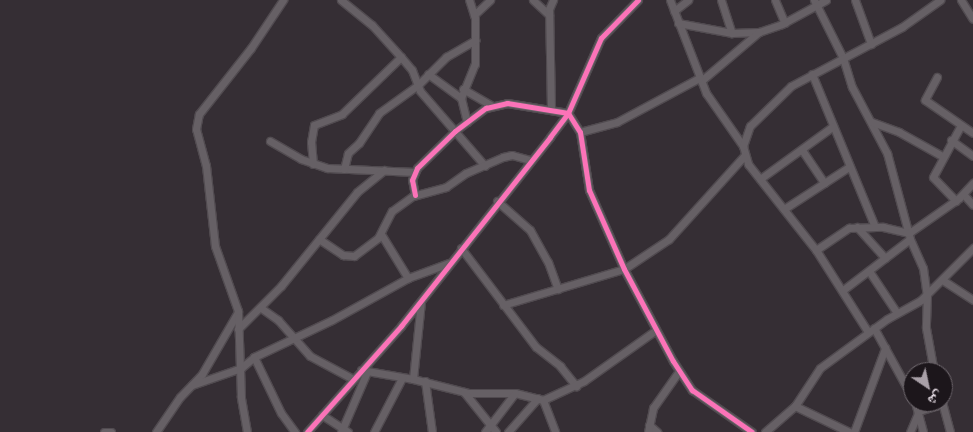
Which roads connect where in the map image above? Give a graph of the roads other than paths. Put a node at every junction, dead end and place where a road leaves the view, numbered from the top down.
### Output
1 (283, 0) edge
2 (341, 0) edge
3 (469, 0) edge
4 (490, 0) edge
5 (533, 0) edge
6 (553, 0) edge
7 (638, 0) edge
8 (670, 0) edge
9 (688, 0) edge
10 (721, 0) edge
11 (775, 0) edge
12 (826, 0) edge
13 (855, 0) edge
14 (940, 0) edge
15 (961, 0) edge
16 (816, 2) edge
17 (674, 11) junction
18 (474, 15) junction
19 (549, 15) junction
20 (973, 19) edge
21 (785, 22) junction
22 (678, 23) junction
23 (759, 32) junction
24 (732, 33) junction
25 (475, 40) junction
26 (872, 44) junction
27 (401, 56) junction
28 (843, 58) junction
29 (428, 74) junction
30 (812, 74) junction
31 (937, 77) dead end
32 (700, 80) junction
33 (418, 84) junction
34 (463, 89) junction
35 (461, 98) junction
36 (491, 105) junction
37 (551, 108) junction
38 (568, 113) junction
39 (467, 122) junction
40 (872, 122) junction
41 (961, 125) junction
42 (832, 127) junction
43 (455, 131) junction
44 (580, 132) junction
45 (973, 133) edge
46 (952, 140) junction
47 (270, 141) dead end
48 (743, 146) junction
49 (802, 150) junction
50 (745, 155) junction
51 (942, 156) junction
52 (973, 156) edge
53 (529, 160) junction
54 (313, 164) junction
55 (485, 166) junction
56 (848, 167) junction
57 (344, 169) junction
58 (384, 170) junction
59 (414, 172) junction
60 (760, 179) junction
61 (824, 183) junction
62 (973, 183) edge
63 (415, 195) junction
64 (964, 195) junction
65 (497, 201) junction
66 (956, 201) junction
67 (973, 205) edge
68 (784, 209) junction
69 (857, 227) junction
70 (875, 227) junction
71 (381, 234) junction
72 (910, 236) junction
73 (319, 239) junction
74 (461, 248) junction
75 (973, 248) edge
76 (816, 250) junction
77 (885, 258) junction
78 (450, 263) junction
79 (624, 269) junction
80 (869, 271) junction
81 (408, 278) junction
82 (944, 281) junction
83 (558, 289) junction
84 (844, 290) junction
85 (927, 295) junction
86 (973, 300) edge
87 (421, 301) junction
88 (503, 305) junction
89 (260, 308) junction
90 (238, 311) junction
91 (897, 313) junction
92 (238, 329) junction
93 (656, 330) junction
94 (871, 330) junction
95 (292, 338) junction
96 (885, 348) junction
97 (254, 357) junction
98 (932, 362) edge
99 (241, 368) junction
100 (364, 371) junction
101 (679, 372) junction
102 (402, 378) junction
103 (353, 379) junction
104 (413, 379) junction
105 (903, 380) edge
106 (425, 381) junction
107 (192, 385) junction
108 (576, 386) junction
109 (464, 392) junction
110 (515, 393) junction
111 (541, 399) junction
112 (795, 406) junction
113 (919, 412) edge
114 (919, 412) edge
115 (944, 412) edge
116 (322, 415) junction
117 (491, 424) junction
118 (648, 428) edge
119 (344, 431) edge
120 (104, 432) edge
121 (111, 432) edge
122 (156, 432) edge
123 (247, 432) edge
124 (295, 432) edge
125 (307, 432) edge
126 (374, 432) edge
127 (432, 432) edge
128 (485, 432) edge
129 (496, 432) edge
130 (508, 432) edge
131 (555, 432) edge
132 (657, 432) edge
133 (752, 432) edge
134 (765, 432) edge
135 (849, 432) edge
136 (854, 432) edge
137 (910, 432) edge
138 (924, 432) edge
139 (950, 432) edge

1 - 90 street
2 - 27 street
3 - 18 street
4 - 18 street
5 - 19 street
6 - 19 street
7 - 38 street
8 - 17 street
9 - 17 street
10 - 24 street
11 - 21 street
12 - 16 street
13 - 26 street
14 - 26 street
15 - 20 street
16 - 21 street
16 - 28 street
17 - 22 street
18 - 25 street
19 - 37 street
21 - 23 street
22 - 24 street
22 - 32 street
23 - 24 street
23 - 32 street
25 - 29 street
25 - 34 street
26 - 28 street
27 - 33 street
27 - 54 street
28 - 30 street
28 - 40 street
29 - 33 street
29 - 35 street
30 - 42 street
30 - 48 street
31 - 41 street
32 - 44 street
32 - 48 street
33 - 43 street
33 - 57 street
34 - 35 street
34 - 36 street
35 - 39 street
36 - 37 street
36 - 39 street
37 - 38 street
38 - 44 street
38 - 53 street
39 - 43 street
40 - 51 street
40 - 72 street
41 - 45 street
41 - 46 street
42 - 49 street
42 - 56 street
43 - 55 street
43 - 59 street
44 - 79 street
46 - 51 street
46 - 52 street
47 - 54 street
48 - 50 street
49 - 60 street
49 - 61 street
50 - 60 street
50 - 79 street
51 - 66 street
53 - 55 street
53 - 65 street
54 - 57 street
55 - 63 street
56 - 61 street
56 - 70 street
57 - 58 street
58 - 59 street
58 - 73 street
59 - 63 street
60 - 68 street
61 - 68 street
62 - 64 street
63 - 71 street
64 - 66 street
64 - 67 street
65 - 74 street
65 - 83 street
66 - 72 street
68 - 76 street
69 - 70 street
69 - 76 street
69 - 77 street
70 - 72 street
71 - 73 street
71 - 81 street
72 - 77 street
72 - 85 street
73 - 89 street
74 - 78 street
74 - 88 street
75 - 82 street
76 - 84 street
77 - 80 street
78 - 81 street
78 - 87 street
79 - 83 street
79 - 93 street
80 - 84 street
80 - 91 street
81 - 95 street
82 - 85 street
82 - 86 street
83 - 88 street
84 - 94 street
85 - 91 street
85 - 98 street
87 - 100 street
87 - 104 street
88 - 108 street
89 - 92 street
89 - 95 street
90 - 92 street
90 - 107 street
91 - 94 street
92 - 99 street
93 - 101 street
93 - 108 street
94 - 96 street
94 - 112 street
95 - 97 street
95 - 103 street
96 - 105 street
96 - 136 street
97 - 99 street
97 - 124 street
99 - 107 street
99 - 123 street
100 - 102 street
100 - 103 street
100 - 119 street
101 - 118 street
101 - 133 street
102 - 104 street
102 - 126 street
103 - 116 street
104 - 106 street
106 - 109 street
106 - 127 street
107 - 122 street
108 - 111 street
109 - 110 street
109 - 117 street
110 - 111 street
110 - 117 street
111 - 130 street
111 - 131 street
112 - 134 street
112 - 135 street
113 - 137 street
114 - 138 street
115 - 139 street
116 - 119 street
116 - 125 street
117 - 128 street
117 - 129 street
118 - 132 street
120 - 121 street

